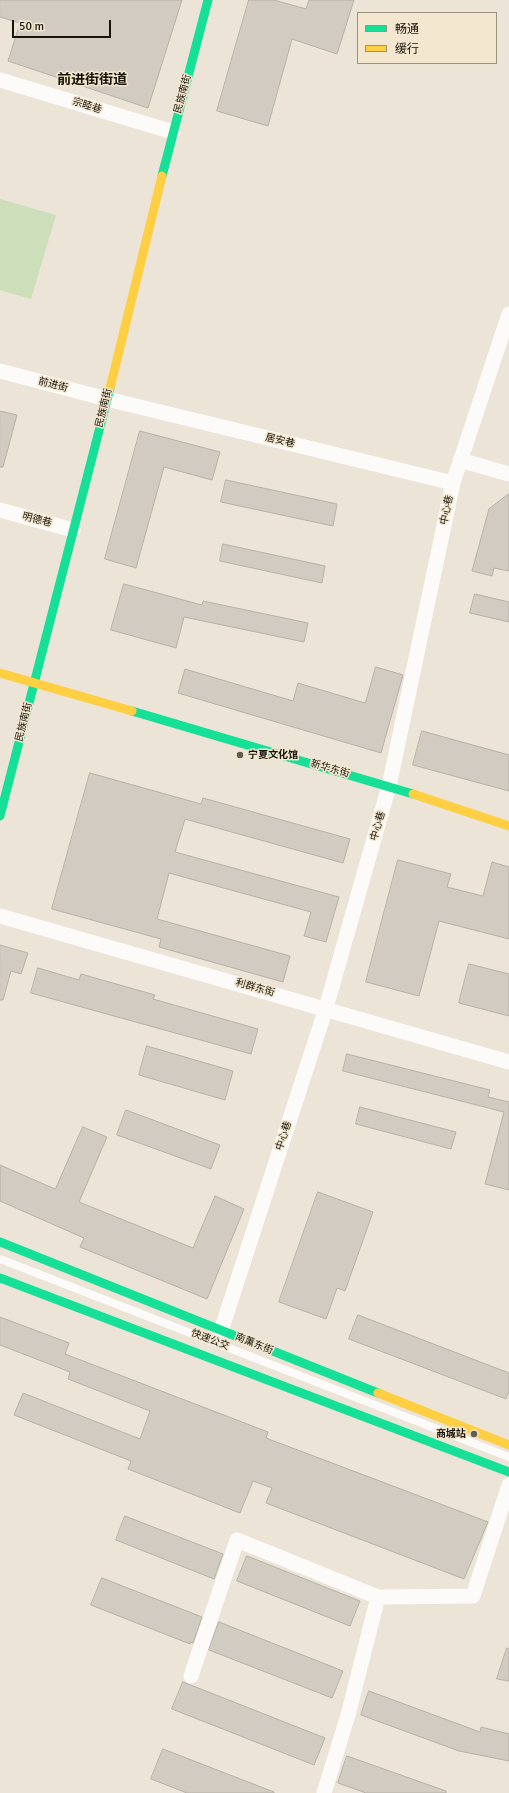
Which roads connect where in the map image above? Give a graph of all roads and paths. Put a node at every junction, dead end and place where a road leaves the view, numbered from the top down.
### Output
1 (208, 0) edge
2 (0, 80) edge
3 (173, 132) junction
4 (509, 314) edge
5 (0, 371) edge
6 (107, 399) junction
7 (460, 460) junction
8 (509, 474) edge
9 (453, 483) junction
10 (0, 510) edge
11 (73, 530) junction
12 (0, 673) edge
13 (34, 683) junction
14 (389, 786) junction
15 (0, 816) edge
16 (509, 826) edge
17 (0, 916) edge
18 (326, 1008) junction
19 (509, 1062) edge
20 (0, 1242) edge
21 (0, 1259) edge
22 (0, 1278) edge
23 (221, 1331) junction
24 (509, 1445) edge
25 (509, 1457) edge
26 (509, 1472) edge
27 (509, 1485) edge
28 (378, 1597) junction
29 (191, 1676) dead end
30 (324, 1793) edge

1 - 3 street, 民族南街
2 - 3 street, 宗睦巷
3 - 6 street, 民族南街
4 - 7 street, 中心巷
5 - 6 street, 前进街
6 - 9 street, 居安巷
6 - 11 street, 民族南街
7 - 8 street
7 - 9 street, 中心巷
9 - 14 street, 中心巷
10 - 11 street, 明德巷
11 - 13 street, 民族南街
12 - 13 street, 新华东街
13 - 14 street, 新华东街
13 - 15 street, 民族南街
14 - 16 street, 新华东街
14 - 18 street, 中心巷
17 - 18 street, 利群东街
18 - 19 street, 利群东街
18 - 23 street, 中心巷
20 - 23 street, 南薰东街
21 - 25 lane, 快速公交
22 - 26 street
23 - 24 street, 南薰东街
27 - 28 street
28 - 29 street
28 - 30 street

